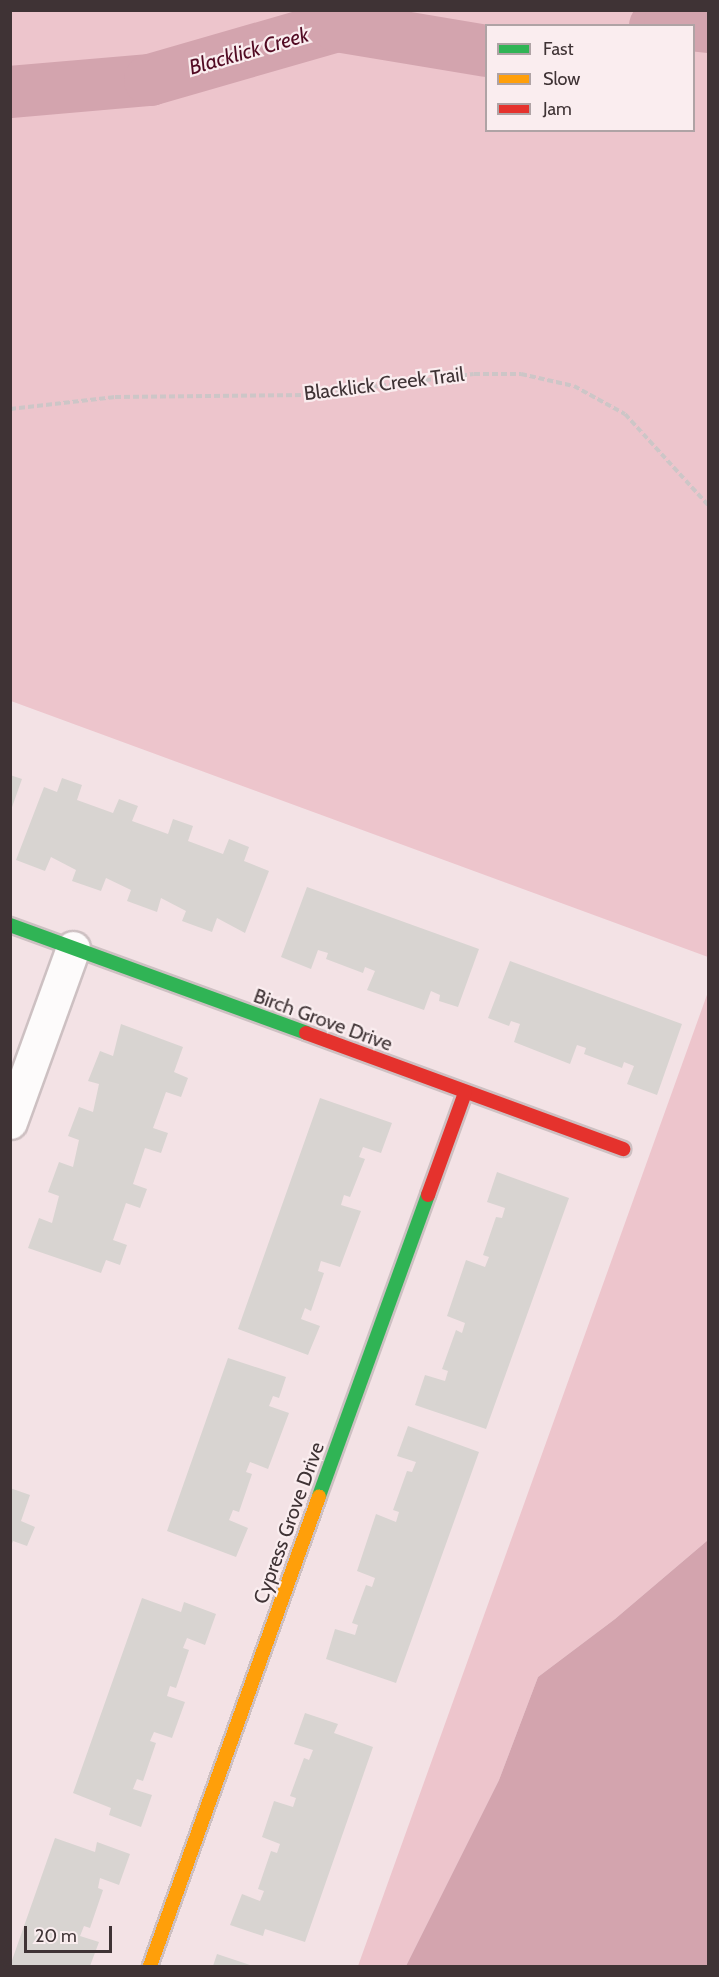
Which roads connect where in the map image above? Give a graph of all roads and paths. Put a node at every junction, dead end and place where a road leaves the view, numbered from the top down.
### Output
1 (10, 409) edge
2 (708, 506) edge
3 (10, 925) edge
4 (73, 948) junction
5 (465, 1093) junction
6 (10, 1122) edge
7 (623, 1149) dead end
8 (150, 1966) edge

1 - 2 path, Blacklick Creek Trail
3 - 4 street, Birch Grove Drive
4 - 5 street, Birch Grove Drive
4 - 6 street
5 - 7 street, Birch Grove Drive
5 - 8 street, Cypress Grove Drive

